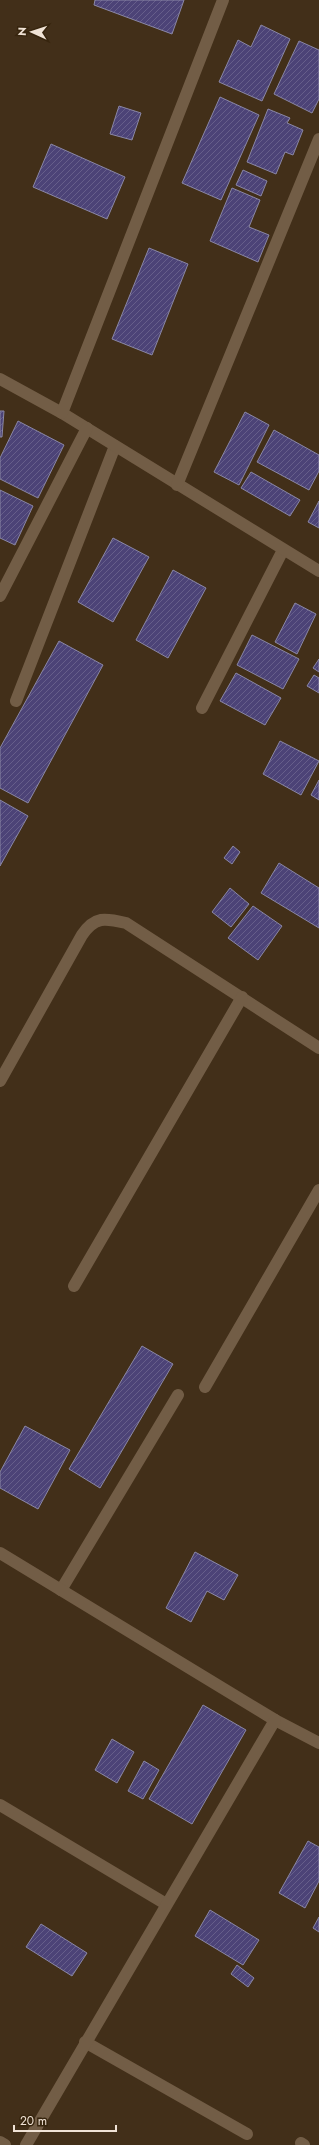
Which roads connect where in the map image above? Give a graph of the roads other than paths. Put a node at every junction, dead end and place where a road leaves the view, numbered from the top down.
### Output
1 (223, 0) edge
2 (319, 139) edge
3 (0, 380) edge
4 (62, 413) junction
5 (87, 428) junction
6 (115, 446) junction
7 (177, 485) junction
8 (283, 550) junction
9 (319, 571) edge
10 (0, 596) edge
11 (16, 701) dead end
12 (202, 708) dead end
13 (242, 997) junction
14 (319, 1048) edge
15 (0, 1082) edge
16 (319, 1190) edge
17 (74, 1286) dead end
18 (205, 1387) dead end
19 (178, 1395) dead end
20 (0, 1553) edge
21 (61, 1590) junction
22 (275, 1720) junction
23 (319, 1743) edge
24 (0, 1805) edge
25 (166, 1904) junction
26 (85, 2042) junction
27 (247, 2134) dead end
28 (0, 2142) edge
29 (5, 2145) edge
30 (26, 2145) edge

1 - 4 street
2 - 7 street
3 - 4 street
4 - 5 street
5 - 6 street
5 - 10 street
6 - 7 street
6 - 11 street
7 - 8 street
8 - 9 street
8 - 12 street
13 - 14 street
13 - 15 street
13 - 17 street
16 - 18 street
19 - 21 street
20 - 21 street
21 - 22 street
22 - 23 street
22 - 25 street
24 - 25 street
25 - 26 street
26 - 27 street
26 - 30 street
28 - 29 street

